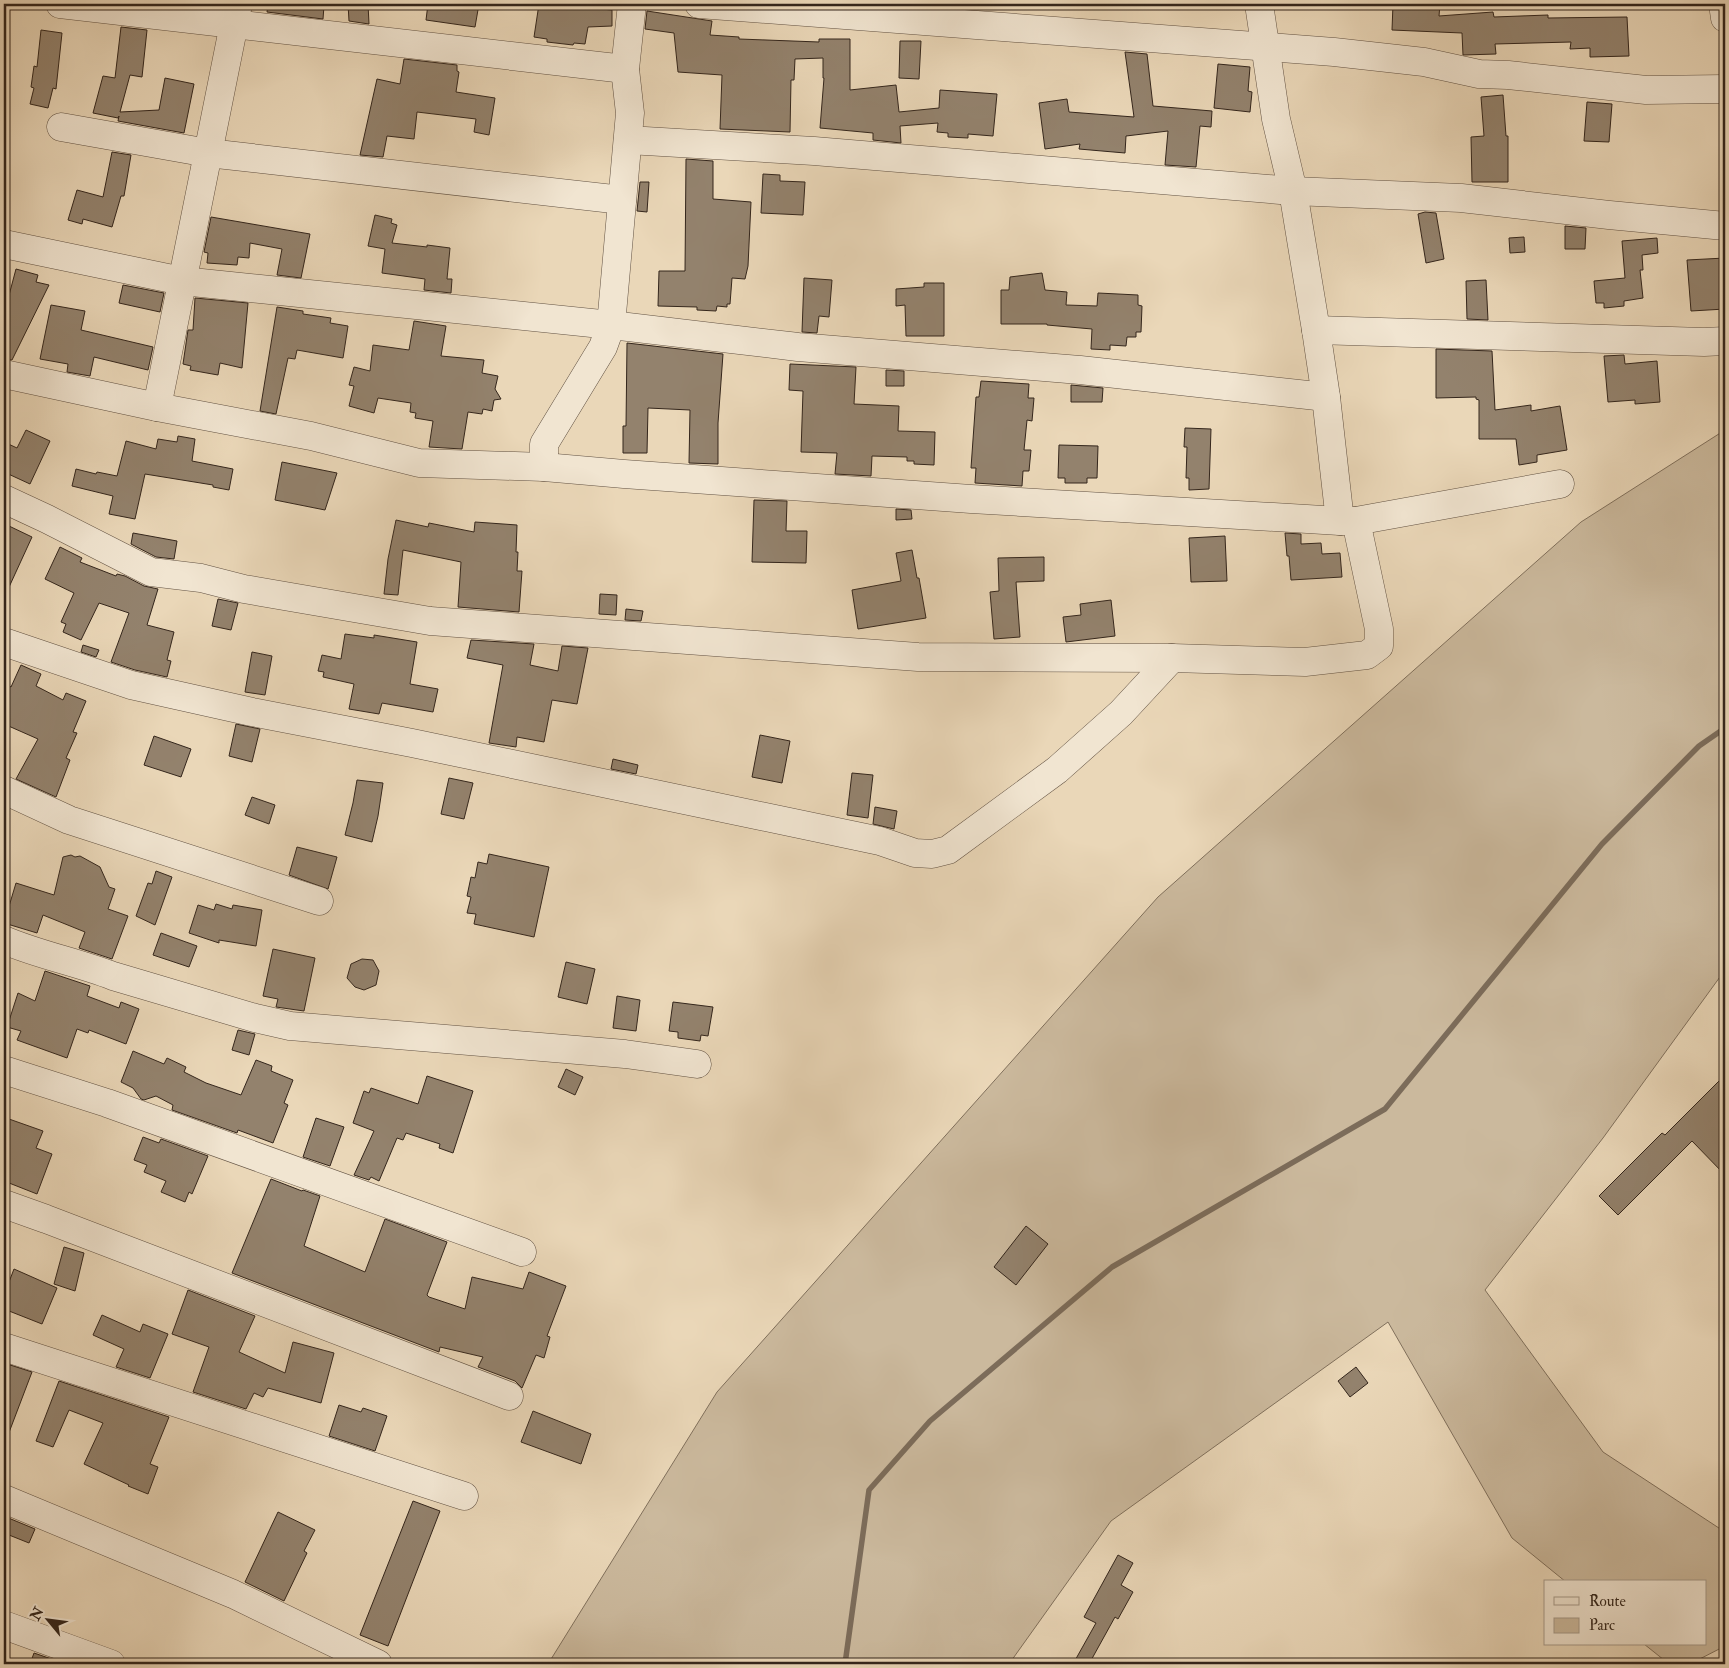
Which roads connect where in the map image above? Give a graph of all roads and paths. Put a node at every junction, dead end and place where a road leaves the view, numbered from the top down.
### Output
1 (60, 4) edge
2 (632, 4) edge
3 (699, 4) edge
4 (1260, 4) edge
5 (1723, 4) edge
6 (237, 14) edge
7 (1725, 18) edge
8 (1265, 46) junction
9 (625, 69) junction
10 (1725, 89) edge
11 (61, 127) dead end
12 (628, 140) junction
13 (208, 152) junction
14 (1293, 191) junction
15 (622, 200) junction
16 (1725, 226) edge
17 (4, 244) edge
18 (182, 282) junction
19 (611, 325) junction
20 (1316, 330) junction
21 (1725, 341) edge
22 (4, 374) edge
23 (1326, 398) junction
24 (157, 407) junction
25 (544, 466) junction
26 (1560, 484) dead end
27 (4, 499) edge
28 (1348, 521) junction
29 (4, 642) edge
30 (1172, 658) junction
31 (4, 790) edge
32 (319, 901) dead end
33 (4, 940) edge
34 (697, 1064) dead end
35 (4, 1070) edge
36 (4, 1204) edge
37 (522, 1252) dead end
38 (4, 1347) edge
39 (509, 1396) dead end
40 (464, 1496) dead end
41 (4, 1498) edge
42 (4, 1625) edge
43 (111, 1664) edge
44 (378, 1664) edge

1 - 6 street
2 - 9 street
3 - 8 street
4 - 8 street
5 - 7 street
6 - 9 street
6 - 13 street
8 - 10 street
8 - 14 street
9 - 12 street
11 - 13 street
12 - 14 street
12 - 15 street
13 - 15 street
13 - 18 street
14 - 16 street
14 - 20 street
15 - 19 street
17 - 18 street
18 - 19 street
18 - 24 street
19 - 23 street
19 - 25 street
20 - 21 street
20 - 23 street
22 - 24 street
23 - 28 street
24 - 25 street
25 - 28 street
26 - 28 street
27 - 30 street
28 - 30 street
29 - 30 street
31 - 32 street
33 - 34 street
35 - 37 street
36 - 39 street
38 - 40 street
41 - 44 street
42 - 43 street

